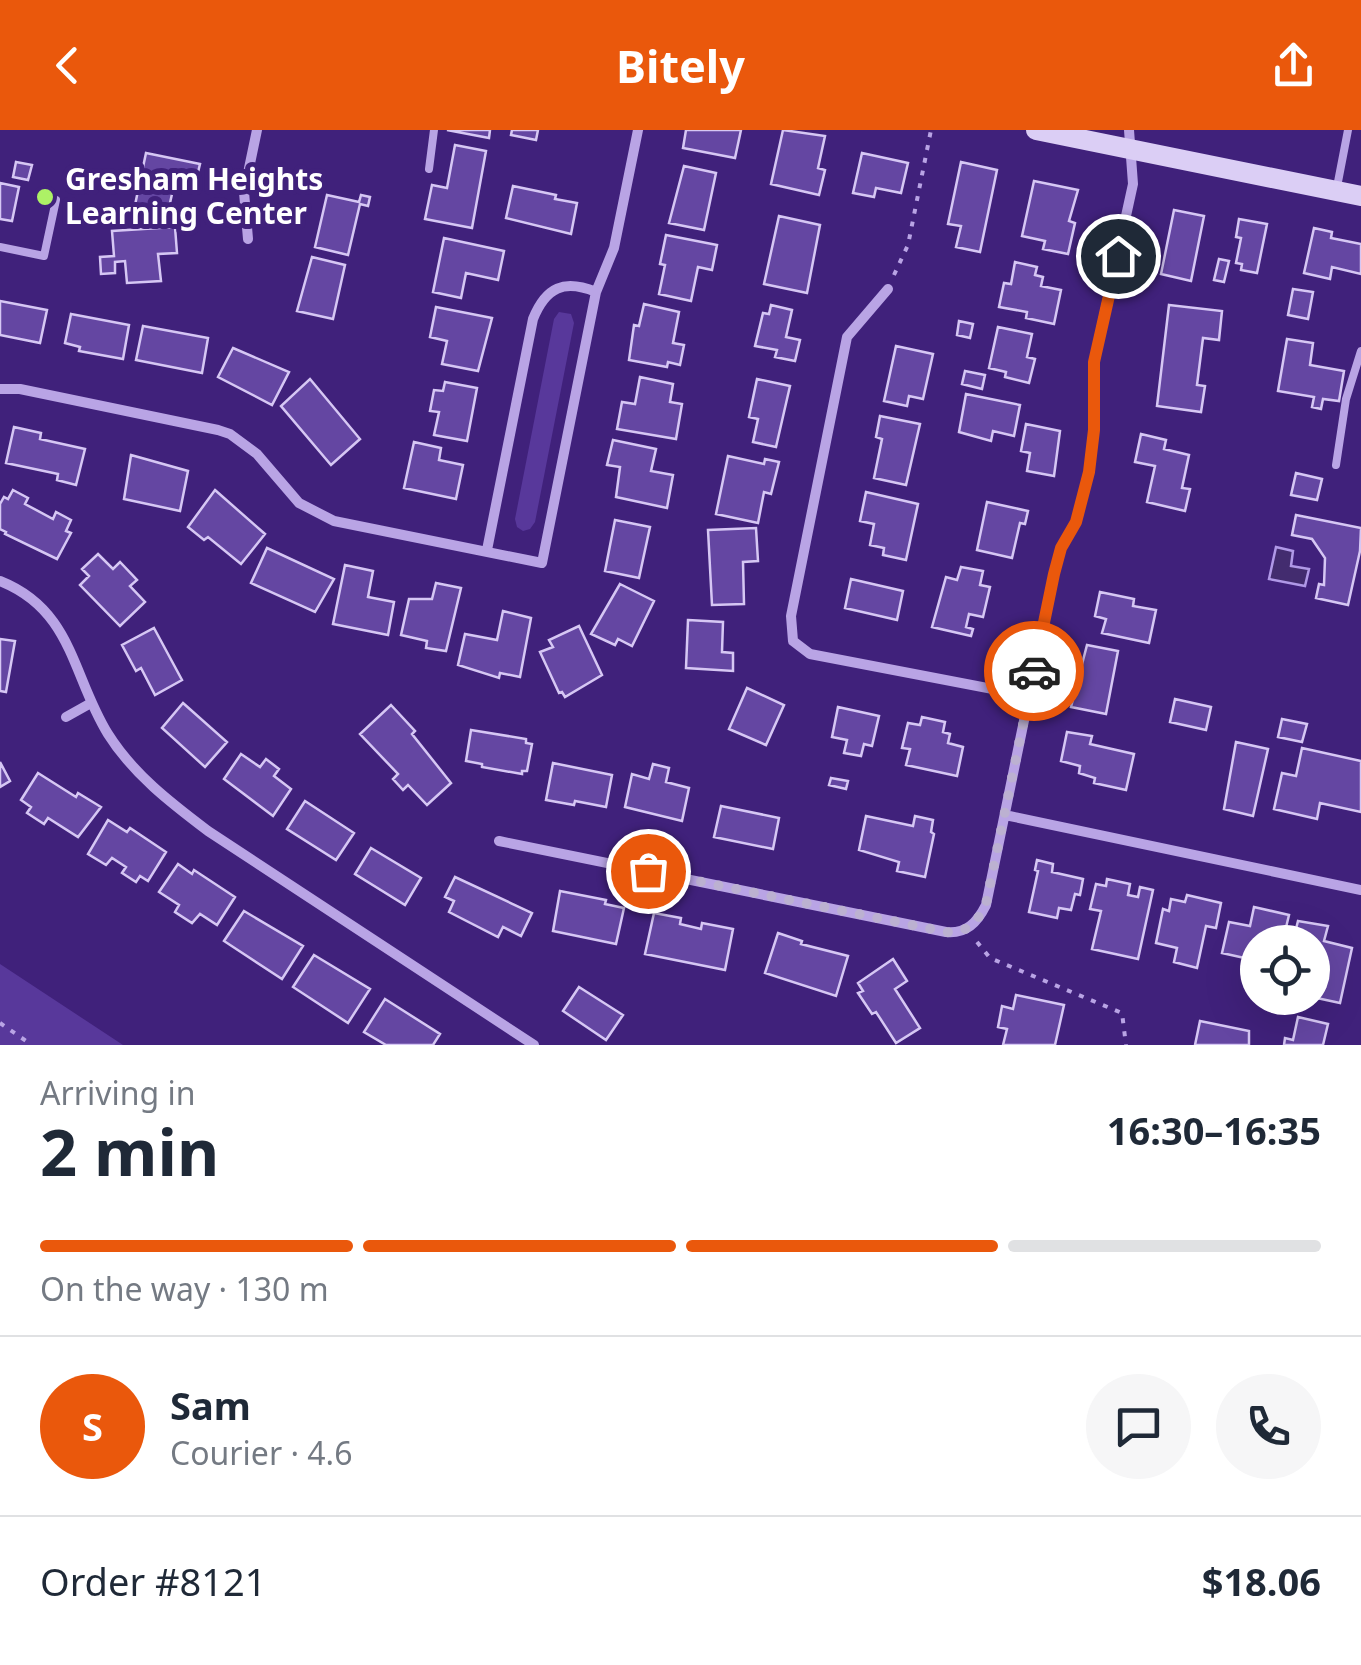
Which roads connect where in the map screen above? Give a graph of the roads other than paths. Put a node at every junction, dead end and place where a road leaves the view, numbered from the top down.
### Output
1 (256, 130) edge
2 (434, 130) edge
3 (638, 130) edge
4 (1036, 130) edge
5 (1348, 130) edge
6 (1130, 140) edge
7 (429, 169) dead end
8 (1336, 191) junction
9 (1361, 196) edge
10 (56, 200) dead end
11 (248, 239) dead end
12 (0, 247) edge
13 (888, 289) road end
14 (596, 292) junction
15 (1361, 351) edge
16 (0, 390) edge
17 (1336, 464) dead end
18 (487, 550) junction
19 (0, 580) edge
20 (1029, 696) junction
21 (92, 703) junction
22 (66, 717) dead end
23 (1005, 814) junction
24 (499, 841) dead end
25 (1361, 890) edge
26 (534, 1045) edge

1 - 11 street
2 - 7 lane
3 - 14 street
4 - 6 main road
5 - 8 lane
6 - 8 main road
6 - 20 street
8 - 9 main road
10 - 12 lane
13 - 20 street
14 - 18 street
14 - 18 street
15 - 17 lane
16 - 18 street
19 - 21 street
20 - 23 street
21 - 22 street
21 - 26 street
23 - 24 street
23 - 25 street

